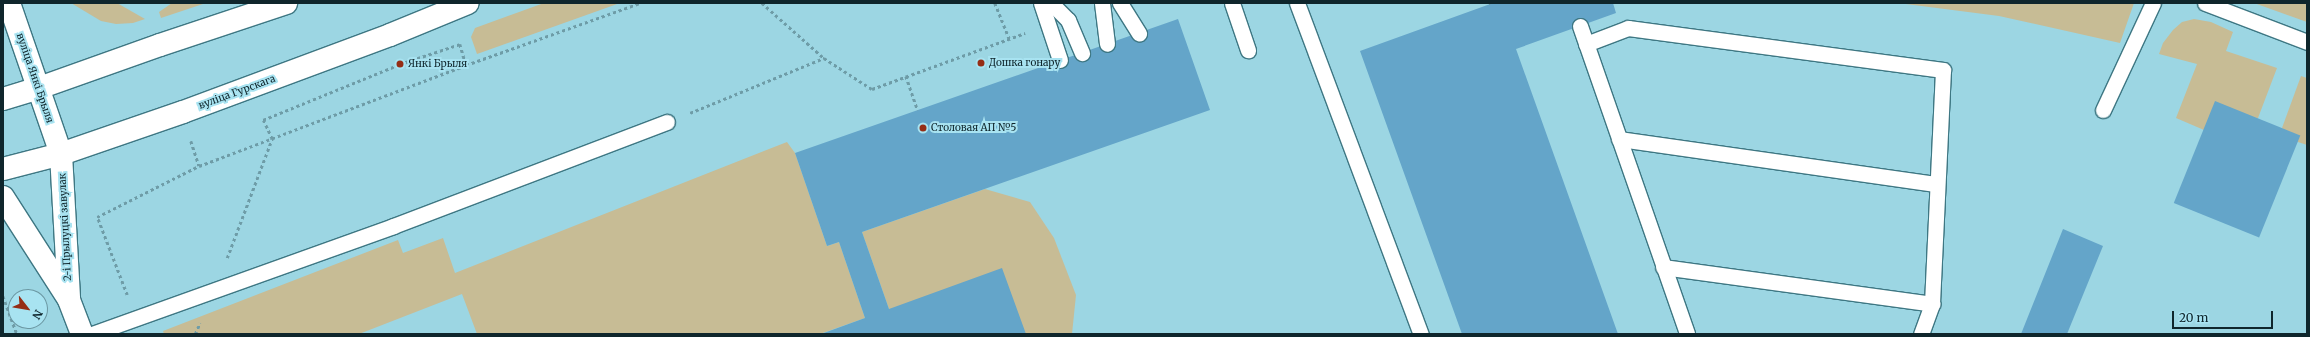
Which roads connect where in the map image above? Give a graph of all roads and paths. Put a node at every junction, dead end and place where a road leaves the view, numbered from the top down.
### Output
1 (9, 3) edge
2 (286, 3) edge
3 (468, 3) edge
4 (640, 3) edge
5 (762, 3) edge
6 (995, 3) edge
7 (1041, 3) edge
8 (1051, 3) edge
9 (1102, 3) edge
10 (1120, 3) edge
11 (1232, 3) edge
12 (1297, 3) edge
13 (2154, 3) edge
14 (2205, 3) edge
15 (1048, 25) junction
16 (1580, 26) dead end
17 (1139, 33) dead end
18 (1009, 38) junction
19 (2307, 42) edge
20 (1107, 44) dead end
21 (1586, 44) junction
22 (1248, 50) dead end
23 (1082, 53) dead end
24 (824, 58) junction
25 (1060, 60) dead end
26 (466, 65) junction
27 (906, 76) junction
28 (39, 88) junction
29 (3, 98) edge
30 (918, 110) dead end
31 (2103, 110) dead end
32 (667, 122) joint
33 (272, 139) junction
34 (1619, 139) junction
35 (190, 141) dead end
36 (61, 154) junction
37 (199, 166) junction
38 (3, 169) edge
39 (1938, 184) junction
40 (3, 197) edge
41 (1664, 267) junction
42 (214, 291) junction
43 (3, 296) edge
44 (69, 300) junction
45 (1932, 304) junction
46 (7, 305) junction
47 (3, 306) edge
48 (136, 318) junction
49 (17, 334) edge
50 (82, 334) edge
51 (92, 334) edge
52 (195, 334) edge
53 (1421, 334) edge
54 (1687, 334) edge
55 (1920, 334) edge

1 - 28 main road, вуліца Янкі Брыля
2 - 28 main road
3 - 36 main road, вуліца Гурскага
4 - 26 path
5 - 24 path
6 - 18 path
7 - 15 lane
8 - 23 lane
9 - 20 lane
10 - 17 lane
11 - 22 lane
12 - 53 lane
13 - 31 lane
14 - 19 lane
15 - 18 path
15 - 25 lane
16 - 21 lane
18 - 27 path
21 - 34 lane
21 - 39 lane
24 - 27 path
24 - 32 path
26 - 33 path
26 - 33 path
27 - 30 path
28 - 29 main road
28 - 36 main road, вуліца Янкі Брыля
32 - 42 lane
33 - 37 path
33 - 42 path
34 - 39 lane
34 - 41 lane
35 - 37 path
36 - 38 main road, вуліца Гурскага
36 - 44 main road, 2-і Прылуцкі завулак
37 - 48 path
39 - 45 lane
40 - 44 main road, 2-і Прылуцкі завулак
41 - 45 lane
41 - 54 lane
42 - 48 lane
42 - 52 path
43 - 46 path
44 - 50 main road, 2-і Прылуцкі завулак
45 - 55 lane
46 - 47 path
46 - 49 path
48 - 51 lane

